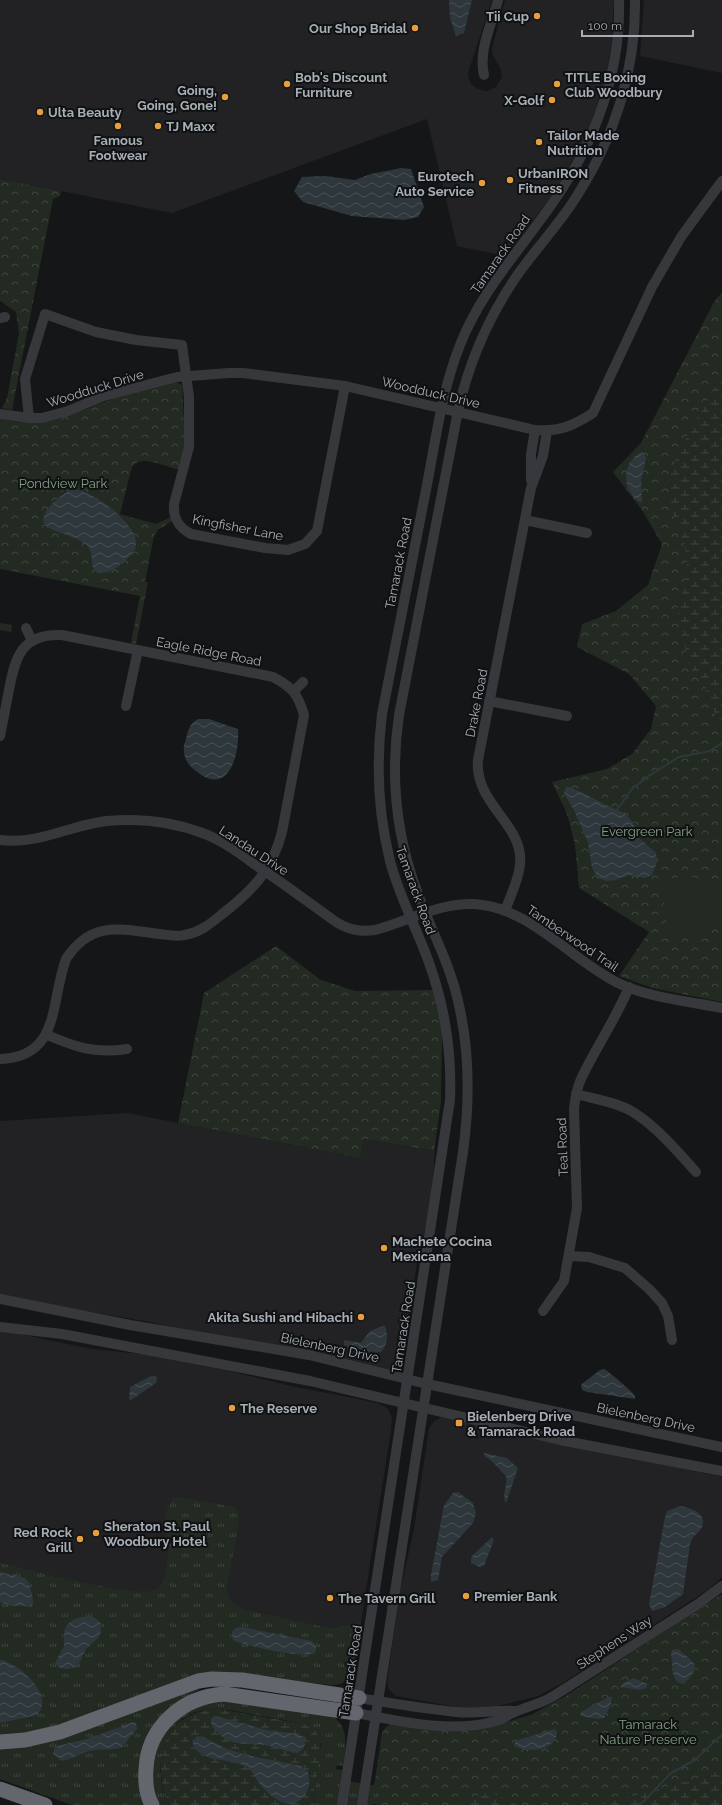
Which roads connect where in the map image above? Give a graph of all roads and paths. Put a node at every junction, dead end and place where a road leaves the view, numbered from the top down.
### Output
1 (498, 0) edge
2 (619, 0) edge
3 (635, 0) edge
4 (484, 75) dead end
5 (722, 181) edge
6 (186, 376) junction
7 (344, 386) junction
8 (442, 408) junction
9 (458, 412) junction
10 (0, 414) edge
11 (29, 418) junction
12 (535, 430) junction
13 (547, 431) junction
14 (531, 488) junction
15 (525, 520) junction
16 (587, 533) dead end
17 (26, 628) dead end
18 (32, 640) junction
19 (138, 650) junction
20 (304, 682) dead end
21 (294, 690) junction
22 (489, 701) junction
23 (126, 706) dead end
24 (567, 716) dead end
25 (0, 736) edge
26 (0, 840) edge
27 (266, 871) junction
28 (505, 911) junction
29 (425, 912) junction
30 (411, 918) junction
31 (629, 987) junction
32 (722, 1008) edge
33 (46, 1035) junction
34 (127, 1049) dead end
35 (0, 1059) edge
36 (576, 1094) junction
37 (696, 1172) dead end
38 (569, 1256) junction
39 (0, 1299) edge
40 (543, 1311) dead end
41 (0, 1327) edge
42 (672, 1340) dead end
43 (407, 1378) junction
44 (427, 1384) junction
45 (403, 1403) junction
46 (423, 1408) junction
47 (722, 1448) edge
48 (722, 1471) edge
49 (722, 1586) edge
50 (358, 1698) junction
51 (378, 1701) junction
52 (516, 1711) junction
53 (356, 1714) junction
54 (376, 1717) junction
55 (0, 1742) edge
56 (0, 1789) edge
57 (45, 1805) edge
58 (152, 1805) edge
59 (342, 1805) edge
60 (362, 1805) edge

1 - 4 street
2 - 8 street, Tamarack Road
3 - 9 street, Tamarack Road
5 - 13 street, Woodduck Drive
6 - 7 street, Woodduck Drive
6 - 7 street, Kingfisher Lane
6 - 11 street, Woodduck Drive
6 - 11 street, Kingfisher Lane
7 - 8 street, Woodduck Drive
8 - 9 street, Woodduck Drive
8 - 30 street, Tamarack Road
9 - 12 street, Woodduck Drive
9 - 29 street, Tamarack Road
10 - 11 street, Woodduck Drive
12 - 13 street, Woodduck Drive
12 - 14 street, Drake Road
13 - 14 street, Drake Road
14 - 15 street, Drake Road
15 - 16 street
15 - 22 street, Drake Road
17 - 18 street
18 - 19 street, Eagle Ridge Road
18 - 25 street
19 - 21 street, Eagle Ridge Road
19 - 23 street
20 - 21 street
21 - 27 street
22 - 24 street
22 - 28 street, Drake Road
26 - 27 street, Landau Drive
27 - 30 street, Landau Drive
27 - 33 street
28 - 29 street, Tamberwood Trail
28 - 31 street, Tamberwood Trail
29 - 30 street, Tamberwood Trail
29 - 44 street, Tamarack Road
30 - 43 street, Tamarack Road
31 - 32 street, Tamberwood Trail
31 - 36 street, Teal Road
33 - 34 street
33 - 35 street
36 - 37 street
36 - 38 street, Teal Road
38 - 40 street, Teal Road
38 - 42 street
39 - 43 street, Bielenberg Drive
41 - 45 street
43 - 44 street, Bielenberg Drive
43 - 45 street, Tamarack Road
44 - 46 street, Tamarack Road
44 - 47 street, Bielenberg Drive
45 - 46 street
45 - 50 street, Tamarack Road
46 - 48 street
46 - 51 street, Tamarack Road
49 - 52 street, Stephens Way
50 - 51 street, Stephens Way
50 - 53 street, Tamarack Road
50 - 55 highway
51 - 52 street, Stephens Way
51 - 54 street, Tamarack Road
52 - 54 street, Stephens Way
53 - 54 street, Stephens Way
53 - 58 highway
53 - 59 street, Tamarack Road
54 - 60 street, Tamarack Road
56 - 57 highway

